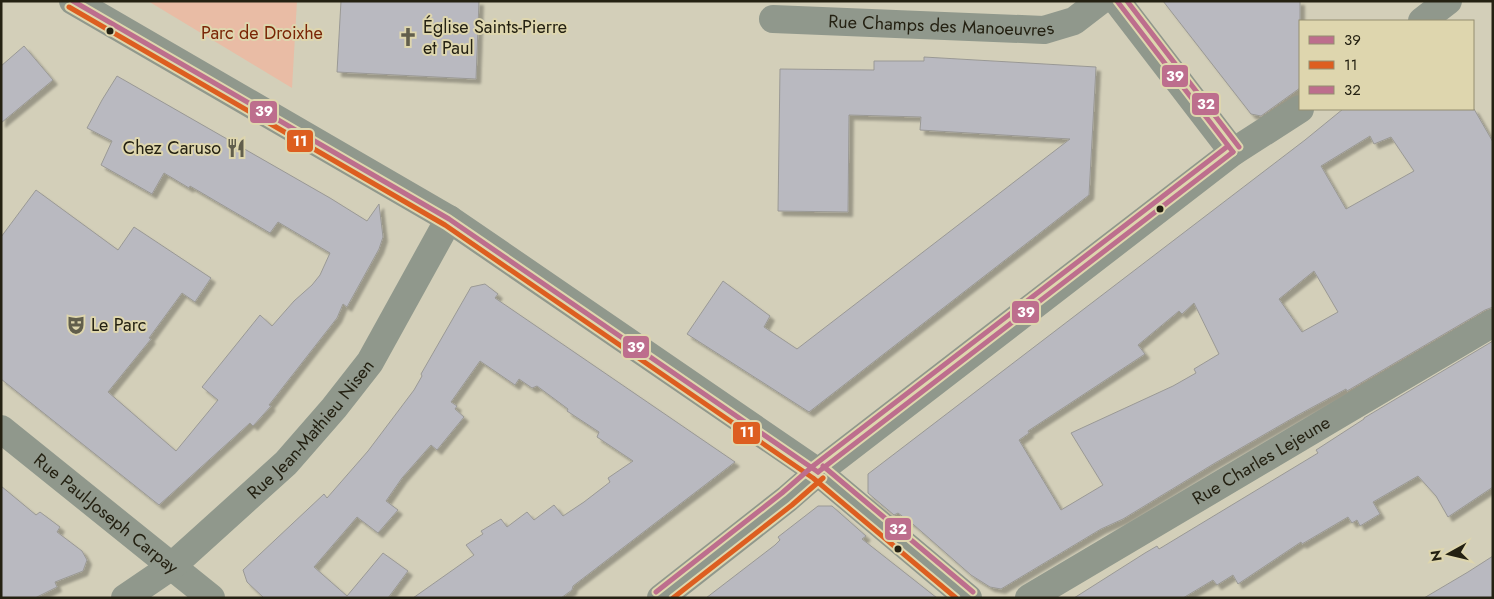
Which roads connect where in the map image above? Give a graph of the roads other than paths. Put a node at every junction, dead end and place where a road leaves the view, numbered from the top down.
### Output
1 (73, 1) edge
2 (1100, 1) edge
3 (1117, 1) edge
4 (1448, 1) edge
5 (773, 19) dead end
6 (1423, 20) edge
7 (1299, 109) edge
8 (1233, 152) junction
9 (449, 219) junction
10 (1493, 323) edge
11 (1, 429) edge
12 (818, 472) junction
13 (172, 566) junction
14 (125, 598) edge
15 (212, 598) edge
16 (660, 598) edge
17 (968, 598) edge
18 (1029, 598) edge

1 - 9 street
2 - 5 street, Rue Champs des Manoeuvres
3 - 8 street
4 - 6 street
7 - 8 street
8 - 12 street
9 - 12 street
9 - 13 street, Rue Jean-Mathieu Nisen
10 - 18 street, Rue Charles Lejeune
11 - 13 street, Rue Paul-Joseph Carpay
12 - 16 street
12 - 17 street
13 - 14 street, Rue Jean-Mathieu Nisen
13 - 15 street, Rue Paul-Joseph Carpay

